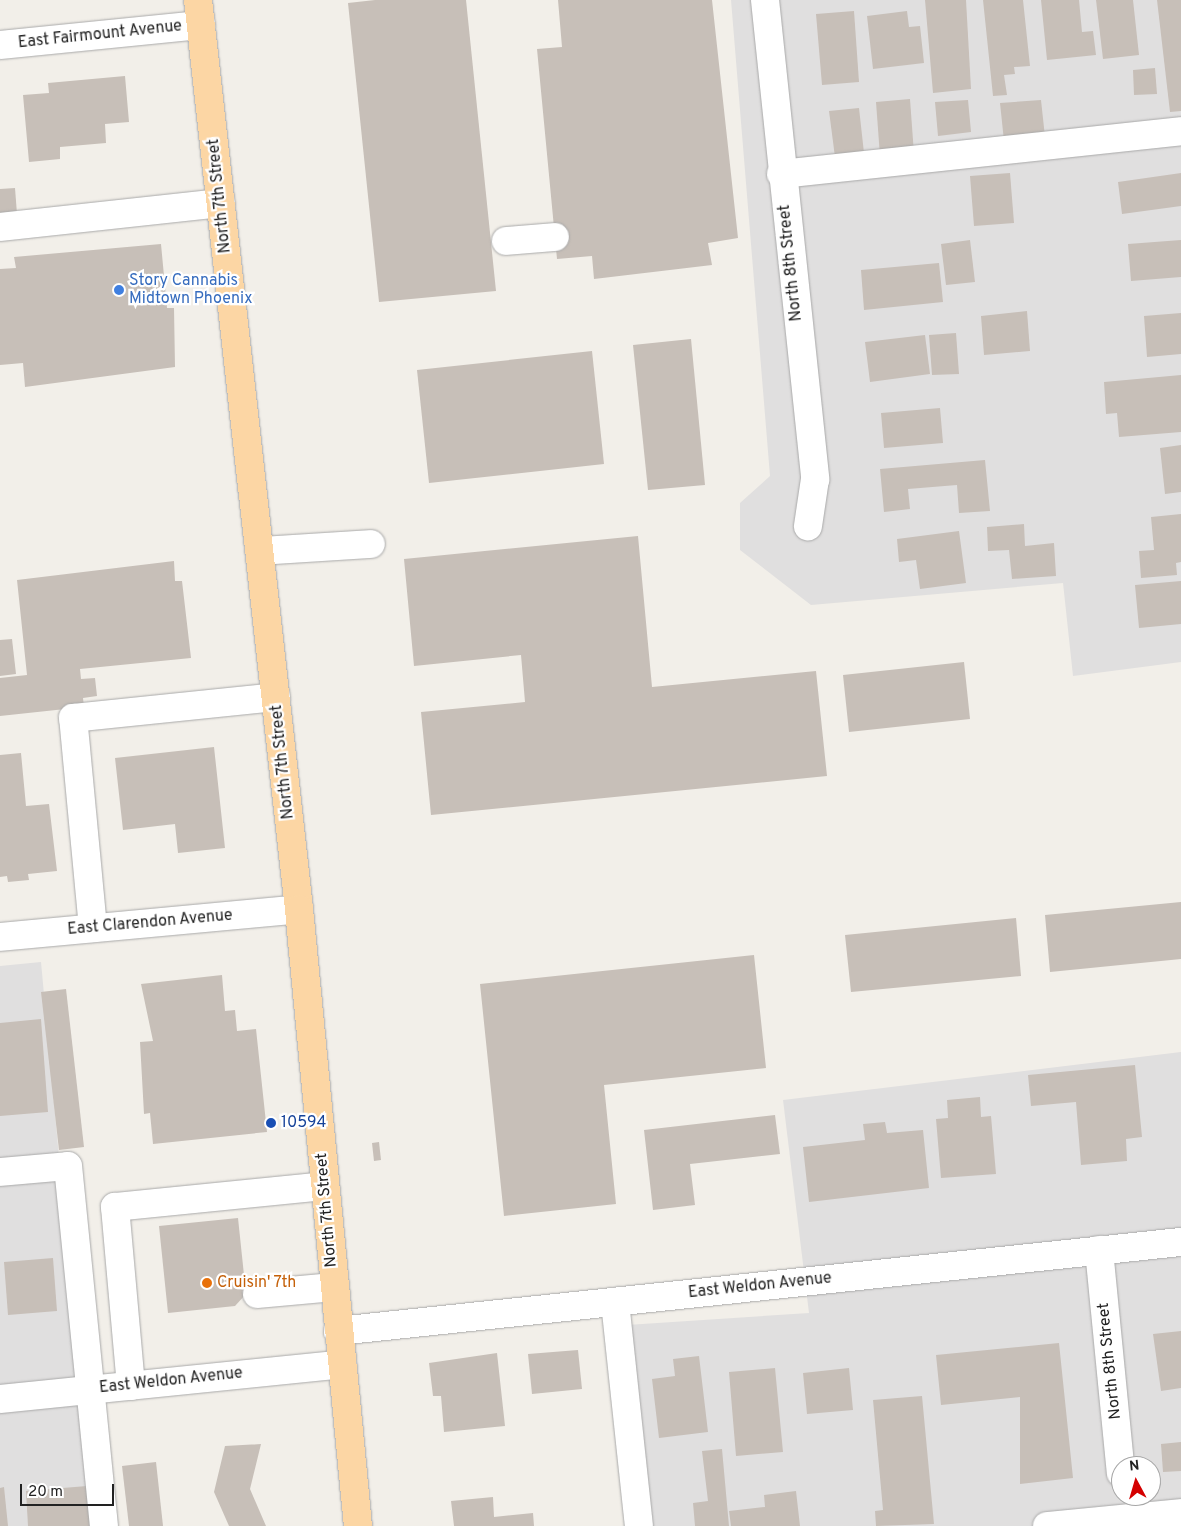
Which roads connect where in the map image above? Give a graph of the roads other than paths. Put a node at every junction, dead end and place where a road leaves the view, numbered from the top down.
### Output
1 (764, 0) edge
2 (200, 12) edge
3 (0, 45) edge
4 (1181, 131) edge
5 (781, 174) junction
6 (221, 203) junction
7 (0, 227) edge
8 (555, 237) dead end
9 (506, 241) dead end
10 (808, 526) dead end
11 (371, 544) dead end
12 (260, 551) junction
13 (276, 697) junction
14 (300, 909) junction
15 (93, 928) junction
16 (0, 937) edge
17 (0, 1172) edge
18 (325, 1186) junction
19 (1181, 1242) edge
20 (1099, 1250) junction
21 (334, 1287) junction
22 (256, 1294) dead end
23 (615, 1302) junction
24 (338, 1331) junction
25 (342, 1364) junction
26 (131, 1386) junction
27 (91, 1390) junction
28 (0, 1399) edge
29 (1119, 1456) edge
30 (1125, 1513) edge
31 (1181, 1513) edge
32 (104, 1526) edge
33 (358, 1526) edge
34 (639, 1526) edge
35 (1047, 1526) edge

1 - 5 street, North 8th Street
2 - 3 street, East Fairmount Avenue
2 - 6 main road, North 7th Street
4 - 5 street
5 - 10 street, North 8th Street
6 - 7 street
6 - 12 main road, North 7th Street
8 - 9 street
11 - 12 street
12 - 13 main road, North 7th Street
13 - 14 main road, North 7th Street
13 - 15 street
14 - 15 street, East Clarendon Avenue
14 - 18 main road, North 7th Street
15 - 16 street, East Clarendon Avenue
17 - 27 street
18 - 21 main road, North 7th Street
18 - 26 street
19 - 20 street, East Weldon Avenue
20 - 23 street, East Weldon Avenue
20 - 29 street, North 8th Street
21 - 22 street
21 - 24 main road, North 7th Street
23 - 24 street, East Weldon Avenue
23 - 34 street
24 - 25 main road, North 7th Street
25 - 26 street, East Weldon Avenue
25 - 33 main road, North 7th Street
26 - 27 street, East Weldon Avenue
27 - 28 street, East Weldon Avenue
27 - 32 street
30 - 31 street
30 - 35 street

